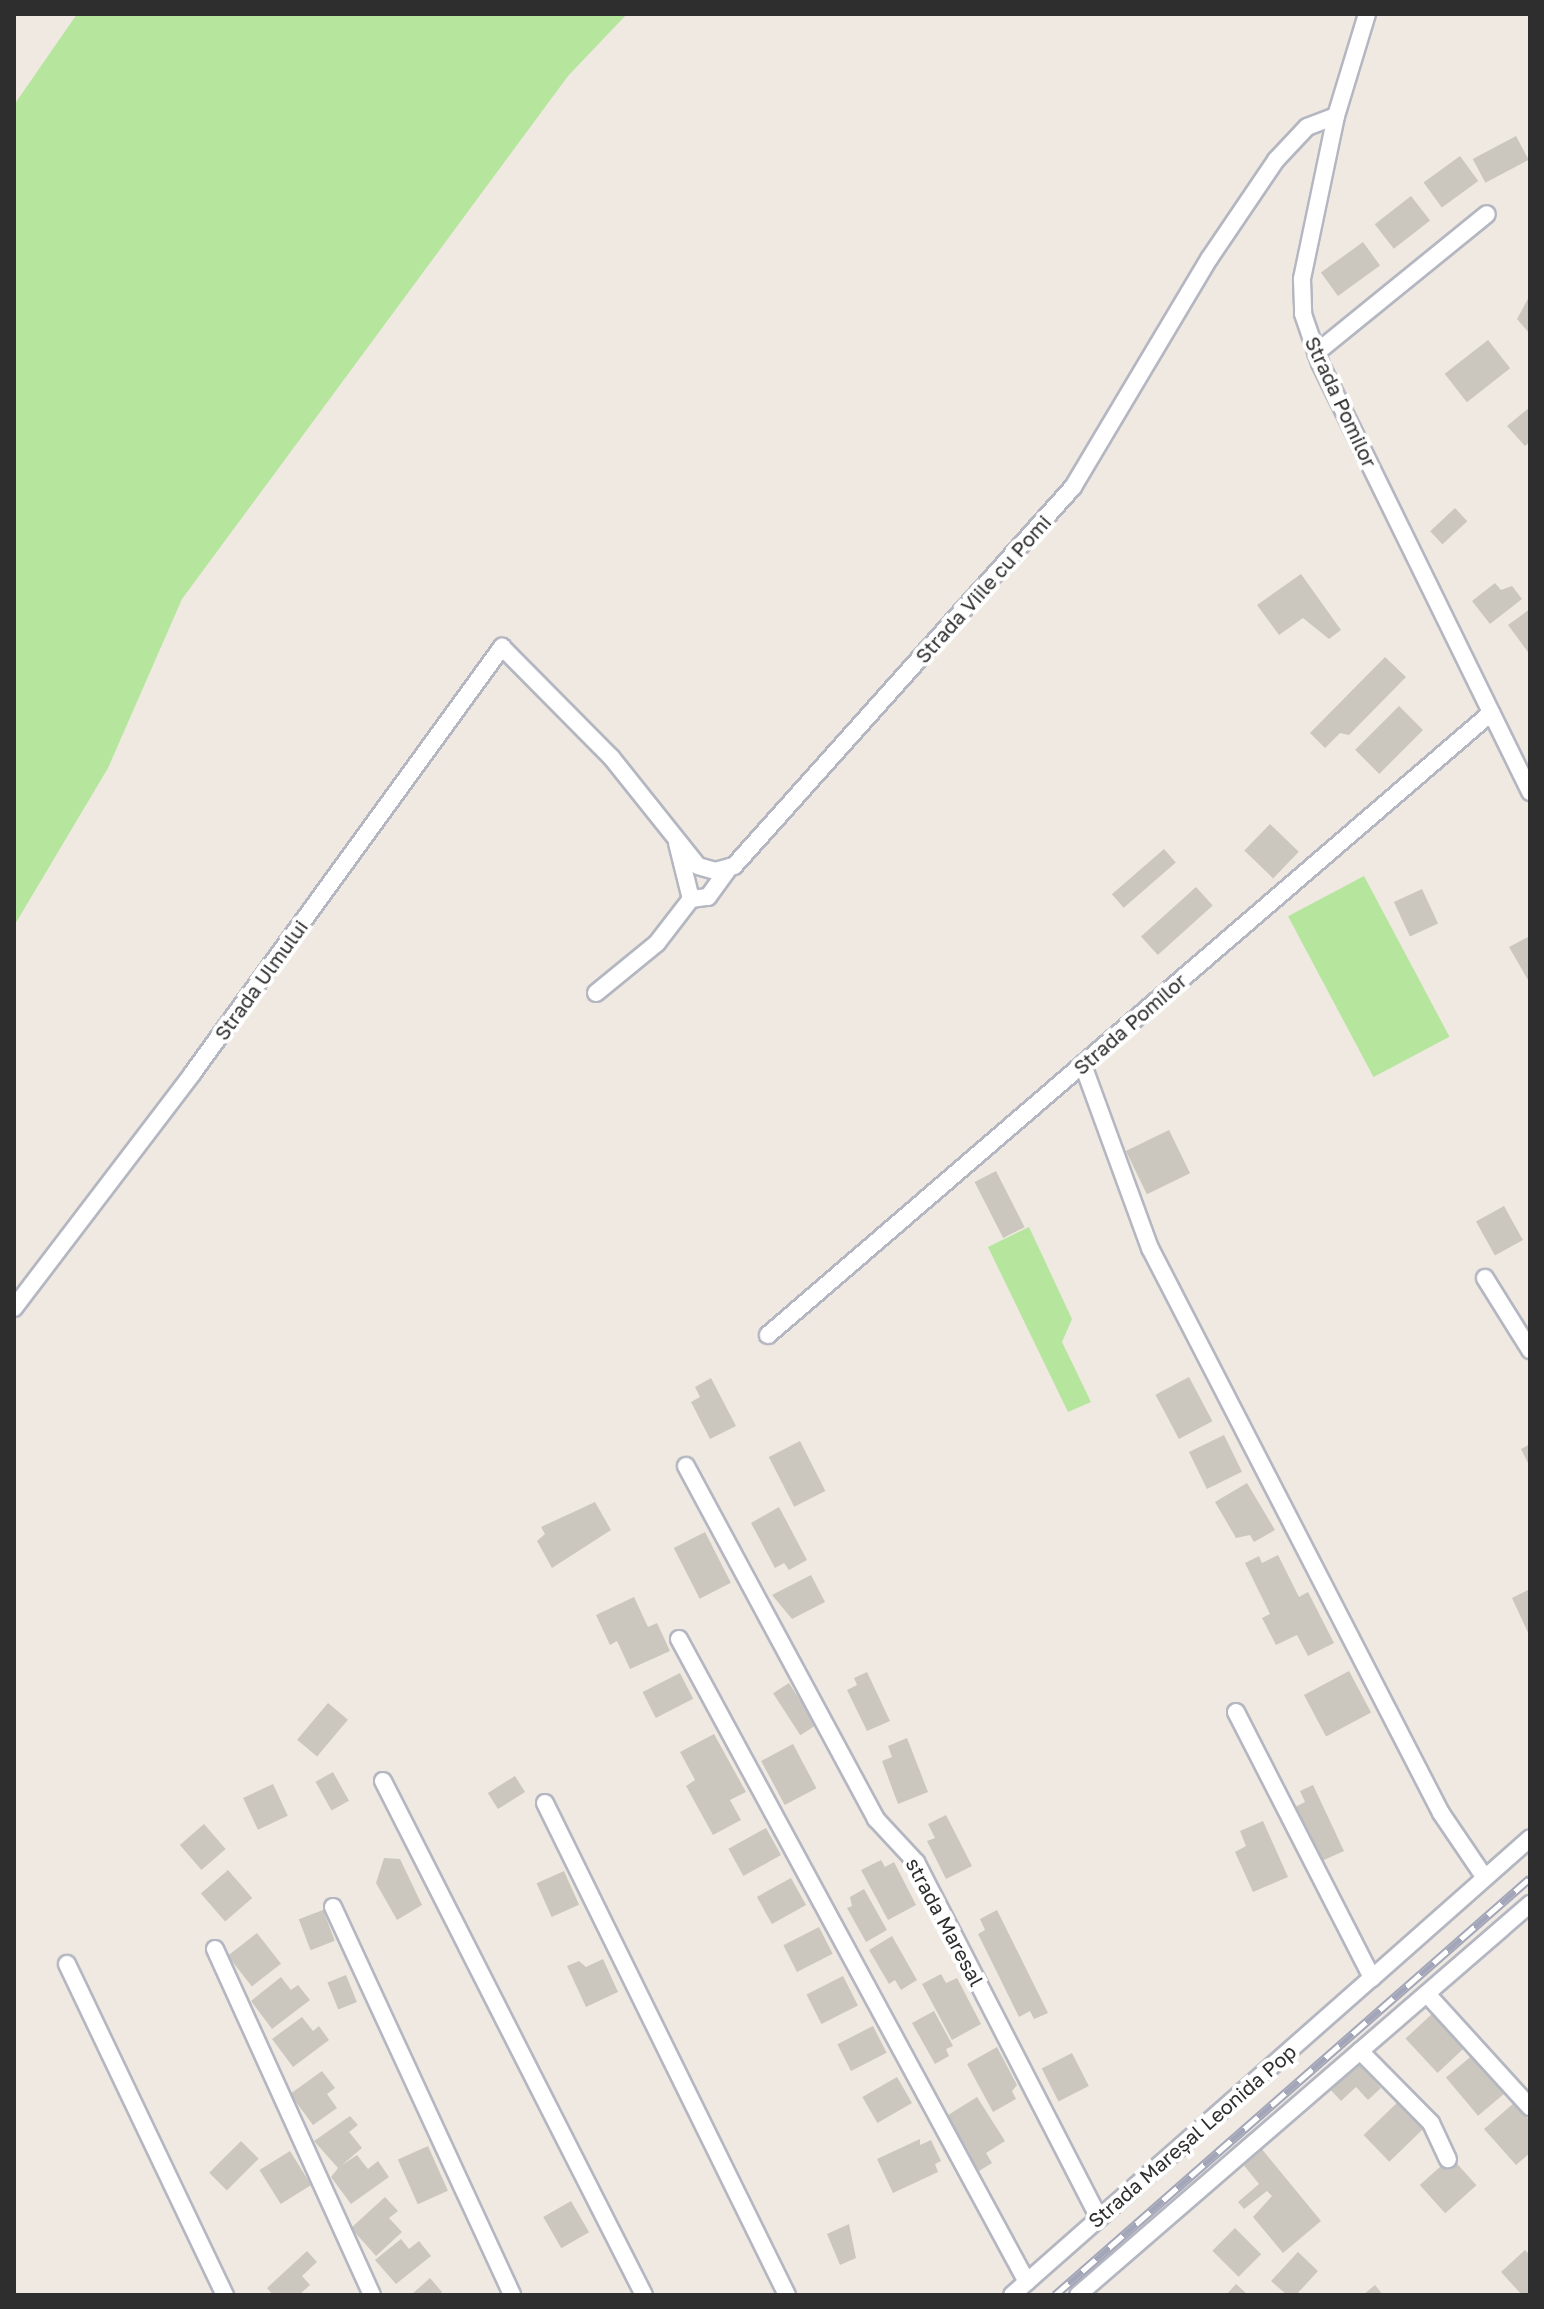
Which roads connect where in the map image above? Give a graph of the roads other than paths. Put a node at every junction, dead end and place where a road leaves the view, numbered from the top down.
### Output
1 (1367, 14) edge
2 (1336, 116) junction
3 (1487, 214) dead end
4 (1316, 353) junction
5 (1491, 713) junction
6 (1530, 792) edge
7 (675, 838) junction
8 (730, 867) junction
9 (691, 899) junction
10 (596, 993) dead end
11 (1083, 1065) junction
12 (1485, 1278) dead end
13 (14, 1308) edge
14 (768, 1335) dead end
15 (1530, 1350) edge
16 (686, 1466) dead end
17 (679, 1639) dead end
18 (1236, 1712) dead end
19 (383, 1781) dead end
20 (545, 1803) dead end
21 (1530, 1838) edge
22 (1485, 1878) junction
23 (1530, 1904) edge
24 (333, 1907) dead end
25 (215, 1949) dead end
26 (67, 1964) dead end
27 (1372, 1978) junction
28 (1427, 1994) junction
29 (1360, 2051) junction
30 (1530, 2107) edge
31 (1448, 2159) dead end
32 (1099, 2218) junction
33 (1027, 2282) junction
34 (225, 2295) edge
35 (372, 2295) edge
36 (512, 2295) edge
37 (644, 2295) edge
38 (787, 2295) edge
39 (1012, 2295) edge
40 (1078, 2295) edge

1 - 2 street
2 - 4 street, Strada Pomilor
2 - 8 street, Strada Viile cu Pomi
3 - 4 street
4 - 5 street, Strada Pomilor
5 - 6 street, Strada Pomilor
5 - 11 street, Strada Pomilor
7 - 8 street
7 - 9 street
7 - 13 street, Strada Ulmului
8 - 9 street, Strada Viile cu Pomi
9 - 10 street, Strada Viile cu Pomi
11 - 14 street, Strada Pomilor
11 - 22 street
12 - 15 street
16 - 32 street, strada Maresal
17 - 33 street
18 - 27 street
19 - 37 street
20 - 38 street
21 - 22 street, Strada Mareșal Leonida Pop
22 - 27 street, Strada Mareșal Leonida Pop
23 - 28 street
24 - 36 street
25 - 35 street
26 - 34 street
27 - 32 street, Strada Mareșal Leonida Pop
28 - 29 street
28 - 30 street
29 - 31 street
29 - 40 street
32 - 33 street, Strada Mareșal Leonida Pop
33 - 39 street, Strada Mareșal Leonida Pop

